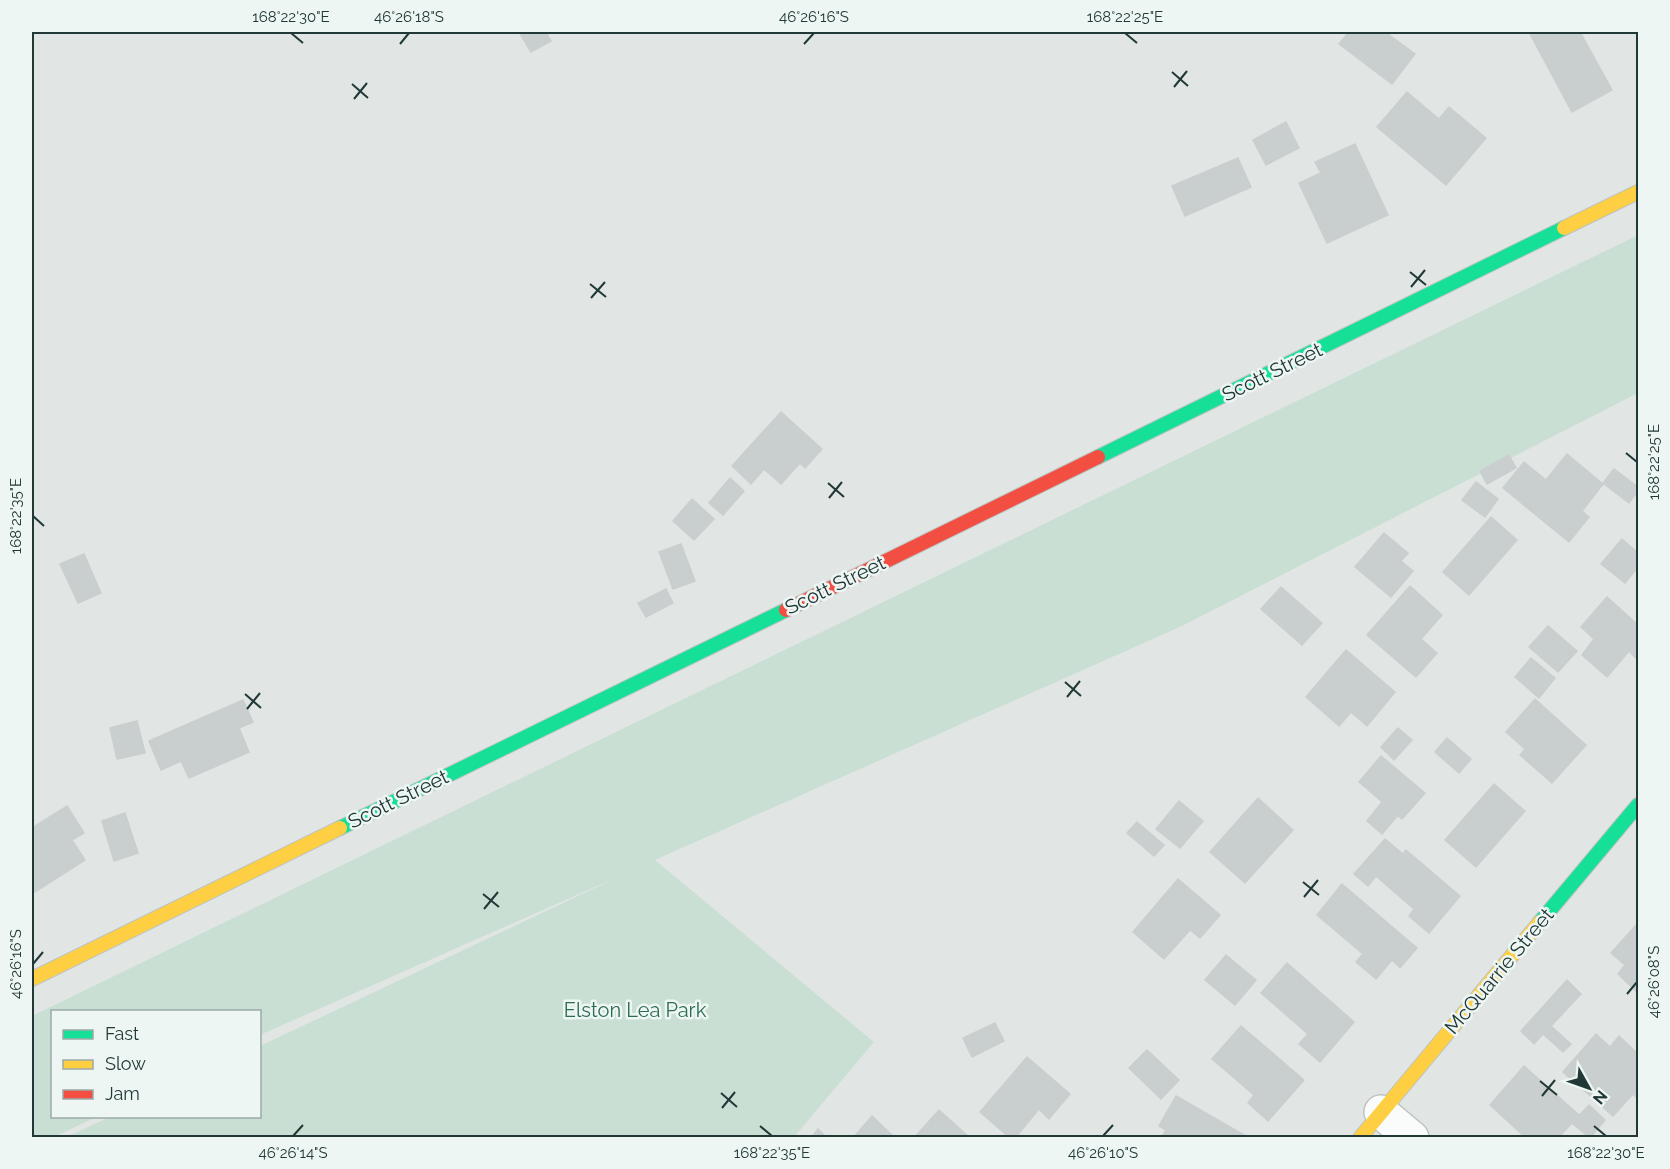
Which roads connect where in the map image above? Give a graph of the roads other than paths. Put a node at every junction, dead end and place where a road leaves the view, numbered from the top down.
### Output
1 (1638, 192) edge
2 (1638, 804) edge
3 (32, 978) edge
4 (1382, 1112) junction
5 (1360, 1137) edge
6 (1412, 1137) edge

1 - 3 main road, Scott Street
2 - 4 main road, McQuarrie Street
4 - 5 main road, McQuarrie Street
4 - 6 street

